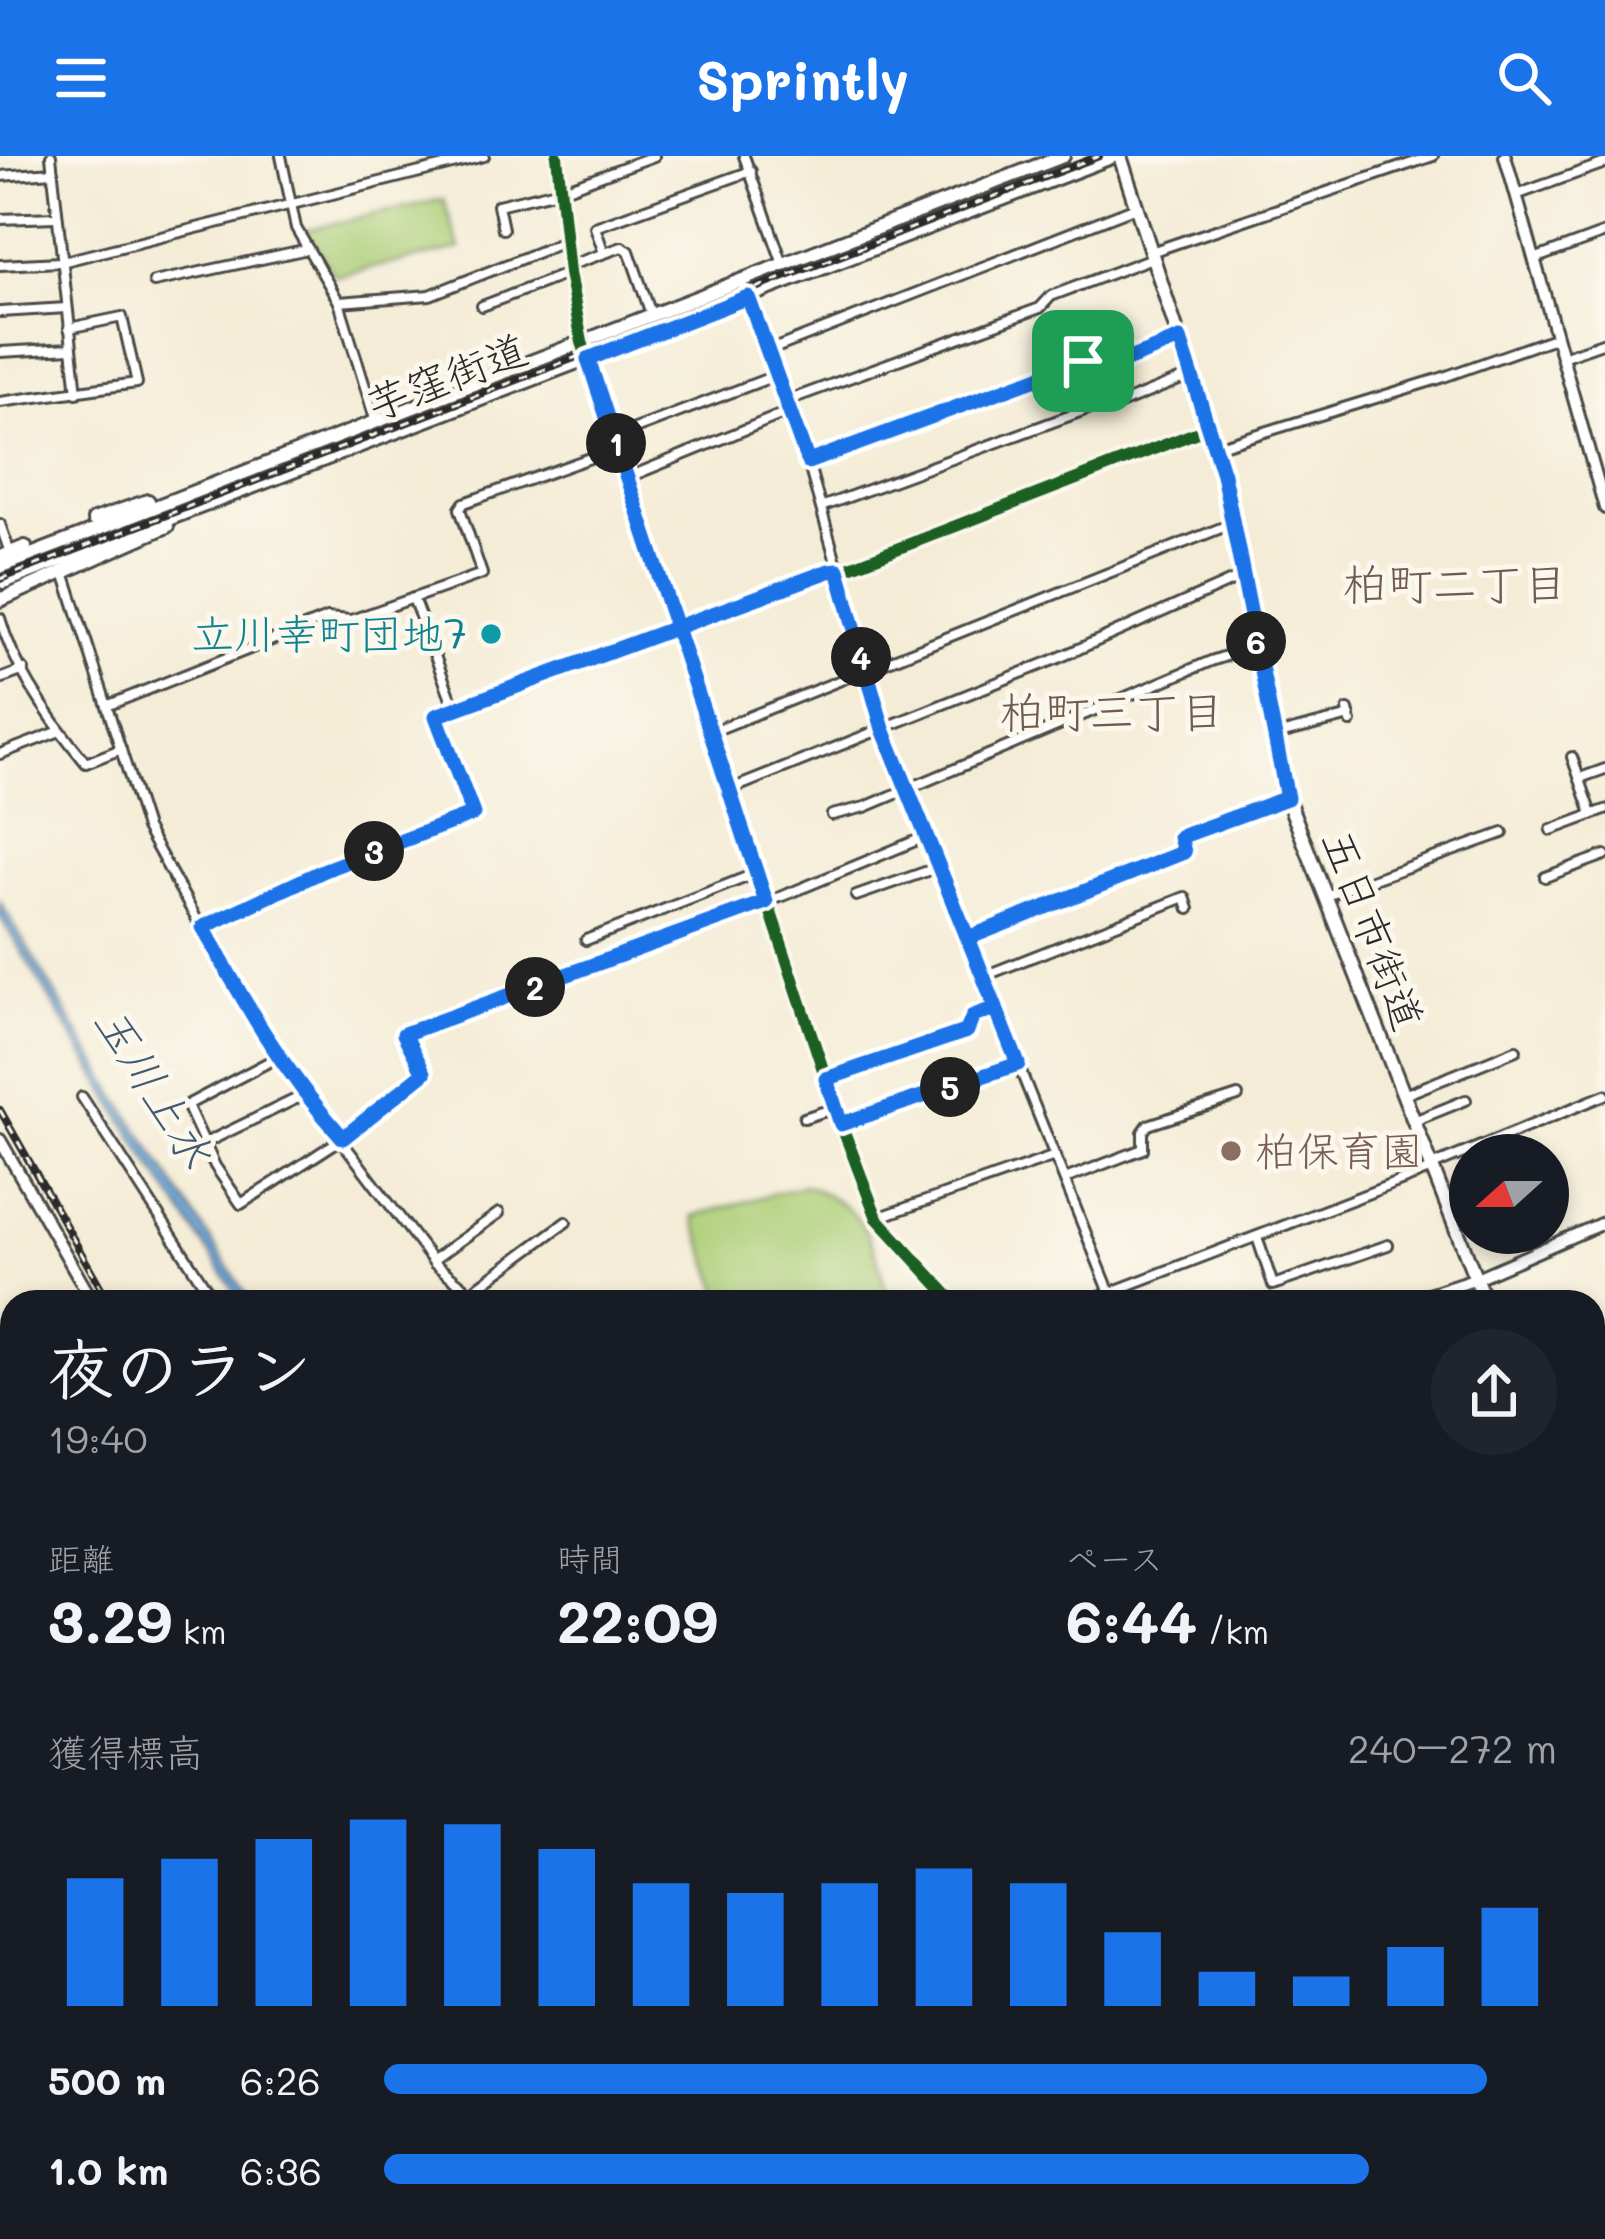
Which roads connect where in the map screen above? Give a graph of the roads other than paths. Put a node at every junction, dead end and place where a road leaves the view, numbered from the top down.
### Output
1 (51, 156) edge
2 (281, 156) edge
3 (484, 156) edge
4 (557, 156) edge
5 (654, 156) edge
6 (745, 156) edge
7 (1063, 156) edge
8 (1117, 156) edge
9 (1433, 156) edge
10 (1505, 156) edge
11 (1605, 163) edge
12 (53, 172) junction
13 (751, 172) junction
14 (0, 176) edge
15 (561, 190) junction
16 (1516, 195) junction
17 (291, 204) junction
18 (1136, 207) junction
19 (56, 217) junction
20 (0, 219) edge
21 (503, 229) dead end
22 (1605, 233) edge
23 (566, 241) junction
24 (308, 249) junction
25 (604, 253) junction
26 (1152, 255) junction
27 (1534, 260) junction
28 (62, 262) junction
29 (783, 264) junction
30 (0, 265) edge
31 (569, 269) junction
32 (741, 279) junction
33 (154, 282) dead end
34 (748, 297) junction
35 (339, 302) junction
36 (482, 306) dead end
37 (67, 308) junction
38 (0, 312) edge
39 (652, 314) junction
40 (69, 328) junction
41 (1557, 337) junction
42 (1180, 339) junction
43 (582, 342) junction
44 (1605, 342) edge
45 (71, 347) junction
46 (768, 351) junction
47 (0, 352) edge
48 (1562, 357) junction
49 (588, 359) junction
50 (777, 375) junction
51 (1192, 375) junction
52 (77, 393) junction
53 (786, 400) junction
54 (0, 402) edge
55 (790, 411) junction
56 (375, 419) junction
57 (1208, 428) junction
58 (616, 442) junction
59 (1215, 448) junction
60 (808, 462) junction
61 (629, 477) junction
62 (208, 486) junction
63 (215, 501) junction
64 (820, 508) junction
65 (1605, 508) edge
66 (1233, 523) junction
67 (0, 524) edge
68 (5, 555) edge
69 (0, 567) edge
70 (838, 570) junction
71 (64, 572) junction
72 (1243, 576) junction
73 (4, 582) dead end
74 (413, 598) junction
75 (0, 600) edge
76 (0, 618) edge
77 (678, 626) junction
78 (1257, 646) junction
79 (24, 670) junction
80 (865, 672) junction
81 (0, 679) edge
82 (109, 705) junction
83 (455, 710) junction
84 (1350, 716) dead end
85 (883, 729) junction
86 (60, 731) junction
87 (710, 732) junction
88 (1274, 735) junction
89 (121, 749) junction
90 (0, 754) edge
91 (1571, 757) dead end
92 (1605, 769) edge
93 (1580, 778) junction
94 (908, 789) junction
95 (729, 790) junction
96 (1287, 798) junction
97 (1605, 810) edge
98 (1592, 814) junction
99 (832, 815) dead end
100 (1551, 830) dead end
101 (1503, 833) dead end
102 (927, 836) junction
103 (1605, 855) edge
104 (939, 867) junction
105 (757, 873) junction
106 (1545, 878) dead end
107 (856, 896) dead end
108 (1324, 897) junction
109 (766, 902) junction
110 (1189, 909) dead end
111 (203, 927) junction
112 (968, 938) junction
113 (586, 940) dead end
114 (984, 976) junction
115 (996, 1008) junction
116 (1516, 1050) dead end
117 (278, 1058) junction
118 (1018, 1064) junction
119 (826, 1079) junction
120 (304, 1095) junction
121 (1605, 1095) edge
122 (1238, 1096) dead end
123 (1402, 1096) junction
124 (82, 1097) dead end
125 (1466, 1100) dead end
126 (836, 1108) junction
127 (804, 1118) dead end
128 (1413, 1121) junction
129 (841, 1124) junction
130 (343, 1138) junction
131 (0, 1140) edge
132 (205, 1143) junction
133 (1055, 1156) junction
134 (1432, 1169) junction
135 (1065, 1179) junction
136 (499, 1213) dead end
137 (878, 1218) junction
138 (566, 1222) dead end
139 (1605, 1222) edge
140 (1257, 1237) junction
141 (1388, 1245) dead end
142 (433, 1260) junction
143 (1474, 1279) junction
144 (86, 1290) edge
145 (207, 1290) edge
146 (469, 1290) edge
147 (474, 1290) edge
148 (943, 1290) edge
149 (1109, 1290) edge
150 (1115, 1290) edge
151 (1440, 1290) edge
152 (1479, 1290) edge

1 - 12 street
2 - 17 street
3 - 17 street
4 - 15 street
5 - 15 street
6 - 13 street
7 - 29 main road, 芋窪街道
8 - 18 main road, 五日市街道
8 - 34 main road, 芋窪街道
9 - 26 street
10 - 16 street
11 - 16 street
12 - 14 street
12 - 19 street
13 - 25 street
13 - 29 street
15 - 21 street
15 - 23 street
16 - 27 street
17 - 24 street
17 - 28 street
18 - 26 main road, 五日市街道
18 - 46 street
19 - 20 street
19 - 28 street
22 - 27 street
23 - 31 street
23 - 35 street
24 - 33 street
24 - 35 street
25 - 31 street
25 - 39 street
26 - 42 main road, 五日市街道
26 - 53 street
27 - 41 street
28 - 30 street
28 - 37 street
29 - 32 main road, 芋窪街道
31 - 36 street
31 - 43 street
32 - 34 street
32 - 39 main road, 芋窪街道
34 - 46 street
34 - 49 main road, 芋窪街道
35 - 56 street
37 - 38 street
37 - 40 street
39 - 43 main road, 芋窪街道
40 - 45 street
40 - 52 street
41 - 48 street
41 - 59 street
42 - 51 main road, 五日市街道
42 - 60 street
43 - 49 street
43 - 56 main road, 芋窪街道
44 - 48 street
45 - 47 street
45 - 52 street
46 - 50 street
48 - 65 street
49 - 58 street
49 - 63 main road, 芋窪街道
50 - 53 street
50 - 58 street
51 - 57 main road, 五日市街道
51 - 64 street
52 - 54 street
53 - 55 street
55 - 60 street
55 - 61 street
56 - 62 main road, 芋窪街道
57 - 59 main road, 五日市街道
57 - 70 street
58 - 61 street
58 - 74 street
59 - 66 main road, 五日市街道
60 - 64 street
61 - 77 street
62 - 68 main road
62 - 69 main road, 芋窪街道
63 - 71 main road
63 - 73 main road, 芋窪街道
64 - 70 street
66 - 72 main road, 五日市街道
66 - 80 street
67 - 68 street
70 - 77 street
70 - 80 street
71 - 75 main road
71 - 82 street
72 - 78 main road, 五日市街道
72 - 85 street
74 - 82 street
74 - 83 street
76 - 79 street
77 - 83 street
77 - 87 street
78 - 88 main road, 五日市街道
78 - 94 street
79 - 81 street
79 - 86 street
80 - 85 street
80 - 87 street
82 - 89 street
83 - 111 street
84 - 88 street
85 - 94 street
85 - 95 street
86 - 89 street
86 - 90 street
87 - 95 street
88 - 96 main road, 五日市街道
89 - 111 street
91 - 93 street
92 - 93 street
93 - 98 street
94 - 99 street
94 - 102 street
95 - 105 street
96 - 108 main road, 五日市街道
96 - 112 street
97 - 98 street
98 - 100 street
101 - 108 street
102 - 104 street
102 - 109 street
103 - 106 street
104 - 107 street
104 - 112 street
105 - 109 street
105 - 113 street
108 - 123 main road, 五日市街道
109 - 119 street
109 - 130 street
110 - 114 street
111 - 117 street
112 - 114 street
114 - 115 street
115 - 118 street
115 - 119 street
116 - 123 street
117 - 120 street
117 - 132 street
118 - 129 street
118 - 133 street
119 - 126 street
120 - 130 street
120 - 132 street
121 - 134 street
122 - 135 street
123 - 128 main road, 五日市街道
124 - 145 street
125 - 128 street
126 - 127 street
126 - 129 street
128 - 134 main road, 五日市街道
129 - 137 street
130 - 132 street
130 - 142 street
131 - 144 street
133 - 135 street
133 - 137 street
134 - 140 street
134 - 143 main road, 五日市街道
135 - 149 street
136 - 142 street
137 - 148 street
138 - 147 street
139 - 143 street
140 - 141 street
140 - 150 street
142 - 146 street
143 - 151 street
143 - 152 main road, 五日市街道

